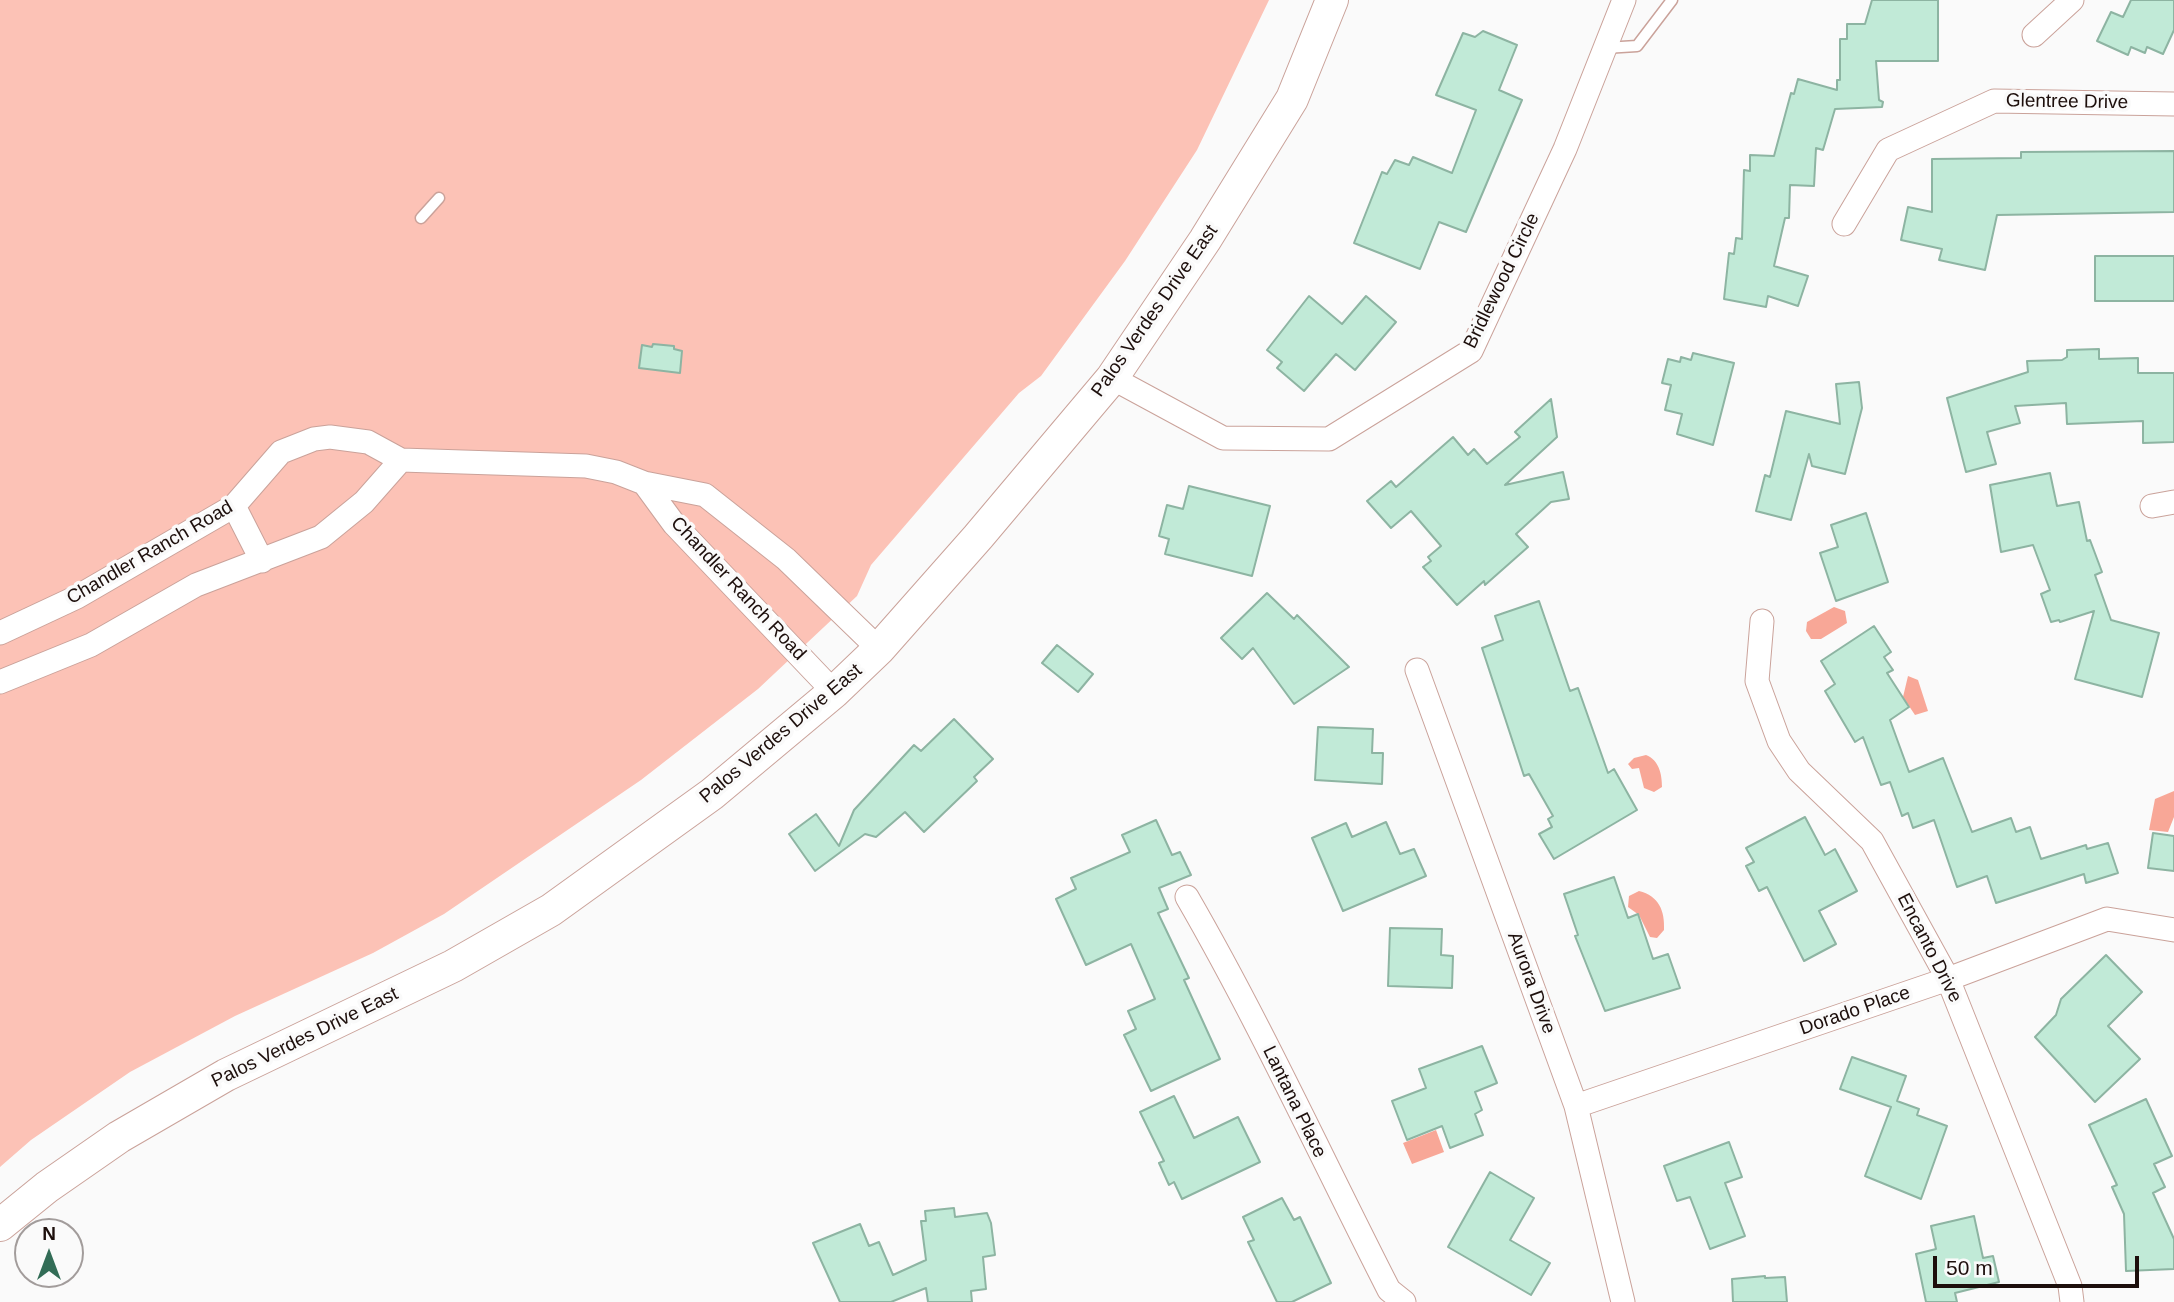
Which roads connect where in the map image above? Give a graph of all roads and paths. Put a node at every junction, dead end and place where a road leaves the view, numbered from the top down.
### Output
1 (1332, 0) edge
2 (1624, 0) edge
3 (1672, 0) edge
4 (2072, 0) edge
5 (2034, 35) dead end
6 (1605, 48) junction
7 (2174, 104) edge
8 (439, 198) dead end
9 (421, 218) dead end
10 (1844, 224) dead end
11 (1112, 379) junction
12 (401, 460) junction
13 (644, 483) junction
14 (234, 506) junction
15 (262, 561) junction
16 (1762, 621) dead end
17 (0, 633) edge
18 (879, 649) junction
19 (1417, 670) dead end
20 (0, 682) edge
21 (834, 692) junction
22 (1188, 897) dead end
23 (2174, 930) edge
24 (1948, 979) junction
25 (1576, 1106) junction
26 (0, 1225) edge
27 (1404, 1302) edge
28 (1623, 1302) edge
29 (2072, 1302) edge

1 - 11 main road, Palos Verdes Drive East
2 - 6 street, Bridlewood Circle
3 - 6 lane
4 - 5 street
6 - 11 street, Bridlewood Circle
7 - 10 street, Glentree Drive
8 - 9 lane
11 - 18 main road, Palos Verdes Drive East
12 - 13 street, Chandler Ranch Road
12 - 14 street, Chandler Ranch Road
12 - 15 street
13 - 18 street, Chandler Ranch Road
13 - 21 street, Chandler Ranch Road
14 - 15 street
14 - 17 street, Chandler Ranch Road
15 - 20 street
16 - 24 street, Encanto Drive
18 - 21 main road, Palos Verdes Drive East
19 - 25 street, Aurora Drive
21 - 26 main road, Palos Verdes Drive East
22 - 27 street, Lantana Place
23 - 24 street, Dorado Place
24 - 25 street, Dorado Place
24 - 29 street, Encanto Drive
25 - 28 street, Aurora Drive

